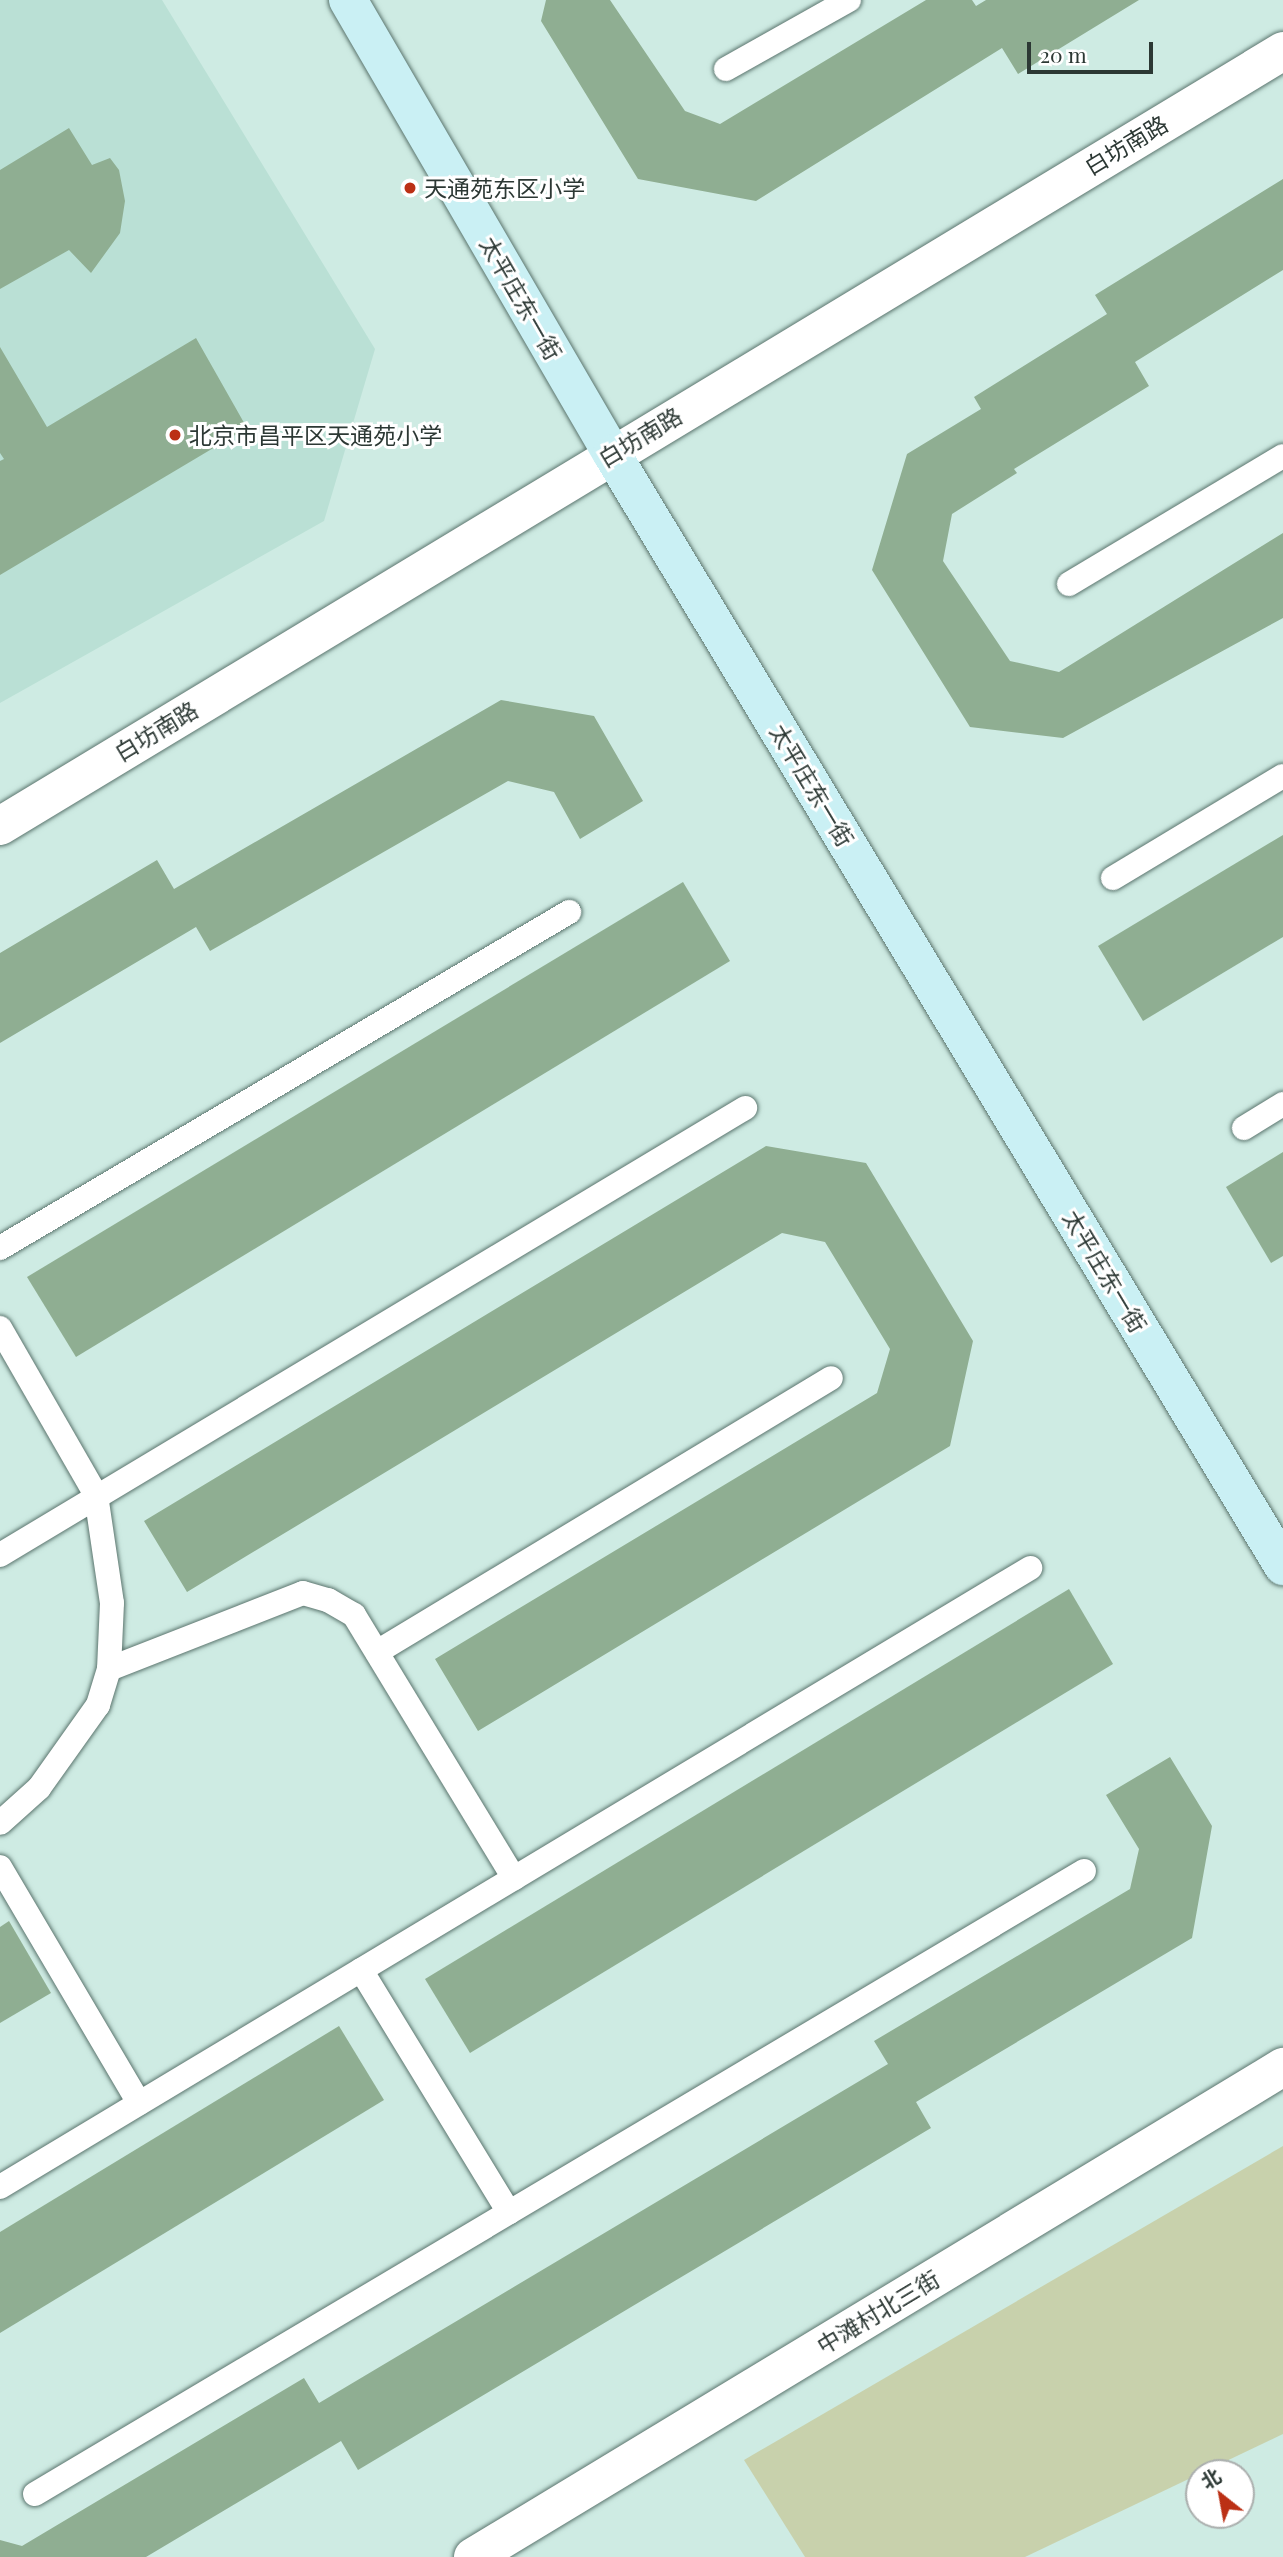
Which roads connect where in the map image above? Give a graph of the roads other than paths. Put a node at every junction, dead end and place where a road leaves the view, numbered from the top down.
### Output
1 (348, 0) edge
2 (849, 0) edge
3 (1283, 51) edge
4 (726, 69) dead end
5 (611, 454) junction
6 (1283, 456) edge
7 (1069, 584) dead end
8 (1283, 776) edge
9 (0, 826) edge
10 (1114, 878) dead end
11 (569, 912) dead end
12 (1283, 1104) edge
13 (745, 1108) dead end
14 (1244, 1128) dead end
15 (0, 1248) edge
16 (0, 1328) edge
17 (831, 1378) dead end
18 (96, 1495) junction
19 (0, 1555) edge
20 (1283, 1566) edge
21 (1030, 1568) dead end
22 (377, 1652) junction
23 (109, 1669) junction
24 (0, 1823) edge
25 (0, 1867) edge
26 (1084, 1871) dead end
27 (514, 1878) junction
28 (361, 1970) junction
29 (1283, 2067) edge
30 (138, 2103) junction
31 (0, 2187) edge
32 (509, 2212) junction
33 (34, 2494) dead end
34 (472, 2557) edge

1 - 5 street, 太平庄东一街
2 - 4 lane
3 - 5 street, 白坊南路
5 - 9 street, 白坊南路
5 - 20 street, 太平庄东一街
6 - 7 lane
8 - 10 lane
11 - 15 lane
12 - 14 lane
13 - 18 lane
16 - 18 lane
17 - 22 lane
18 - 19 lane
18 - 23 lane
21 - 27 lane
22 - 23 lane
22 - 27 lane
23 - 24 lane
25 - 30 lane
26 - 32 lane
27 - 28 lane
28 - 30 lane
28 - 32 lane
29 - 34 street, 中滩村北三街
30 - 31 lane
32 - 33 lane

